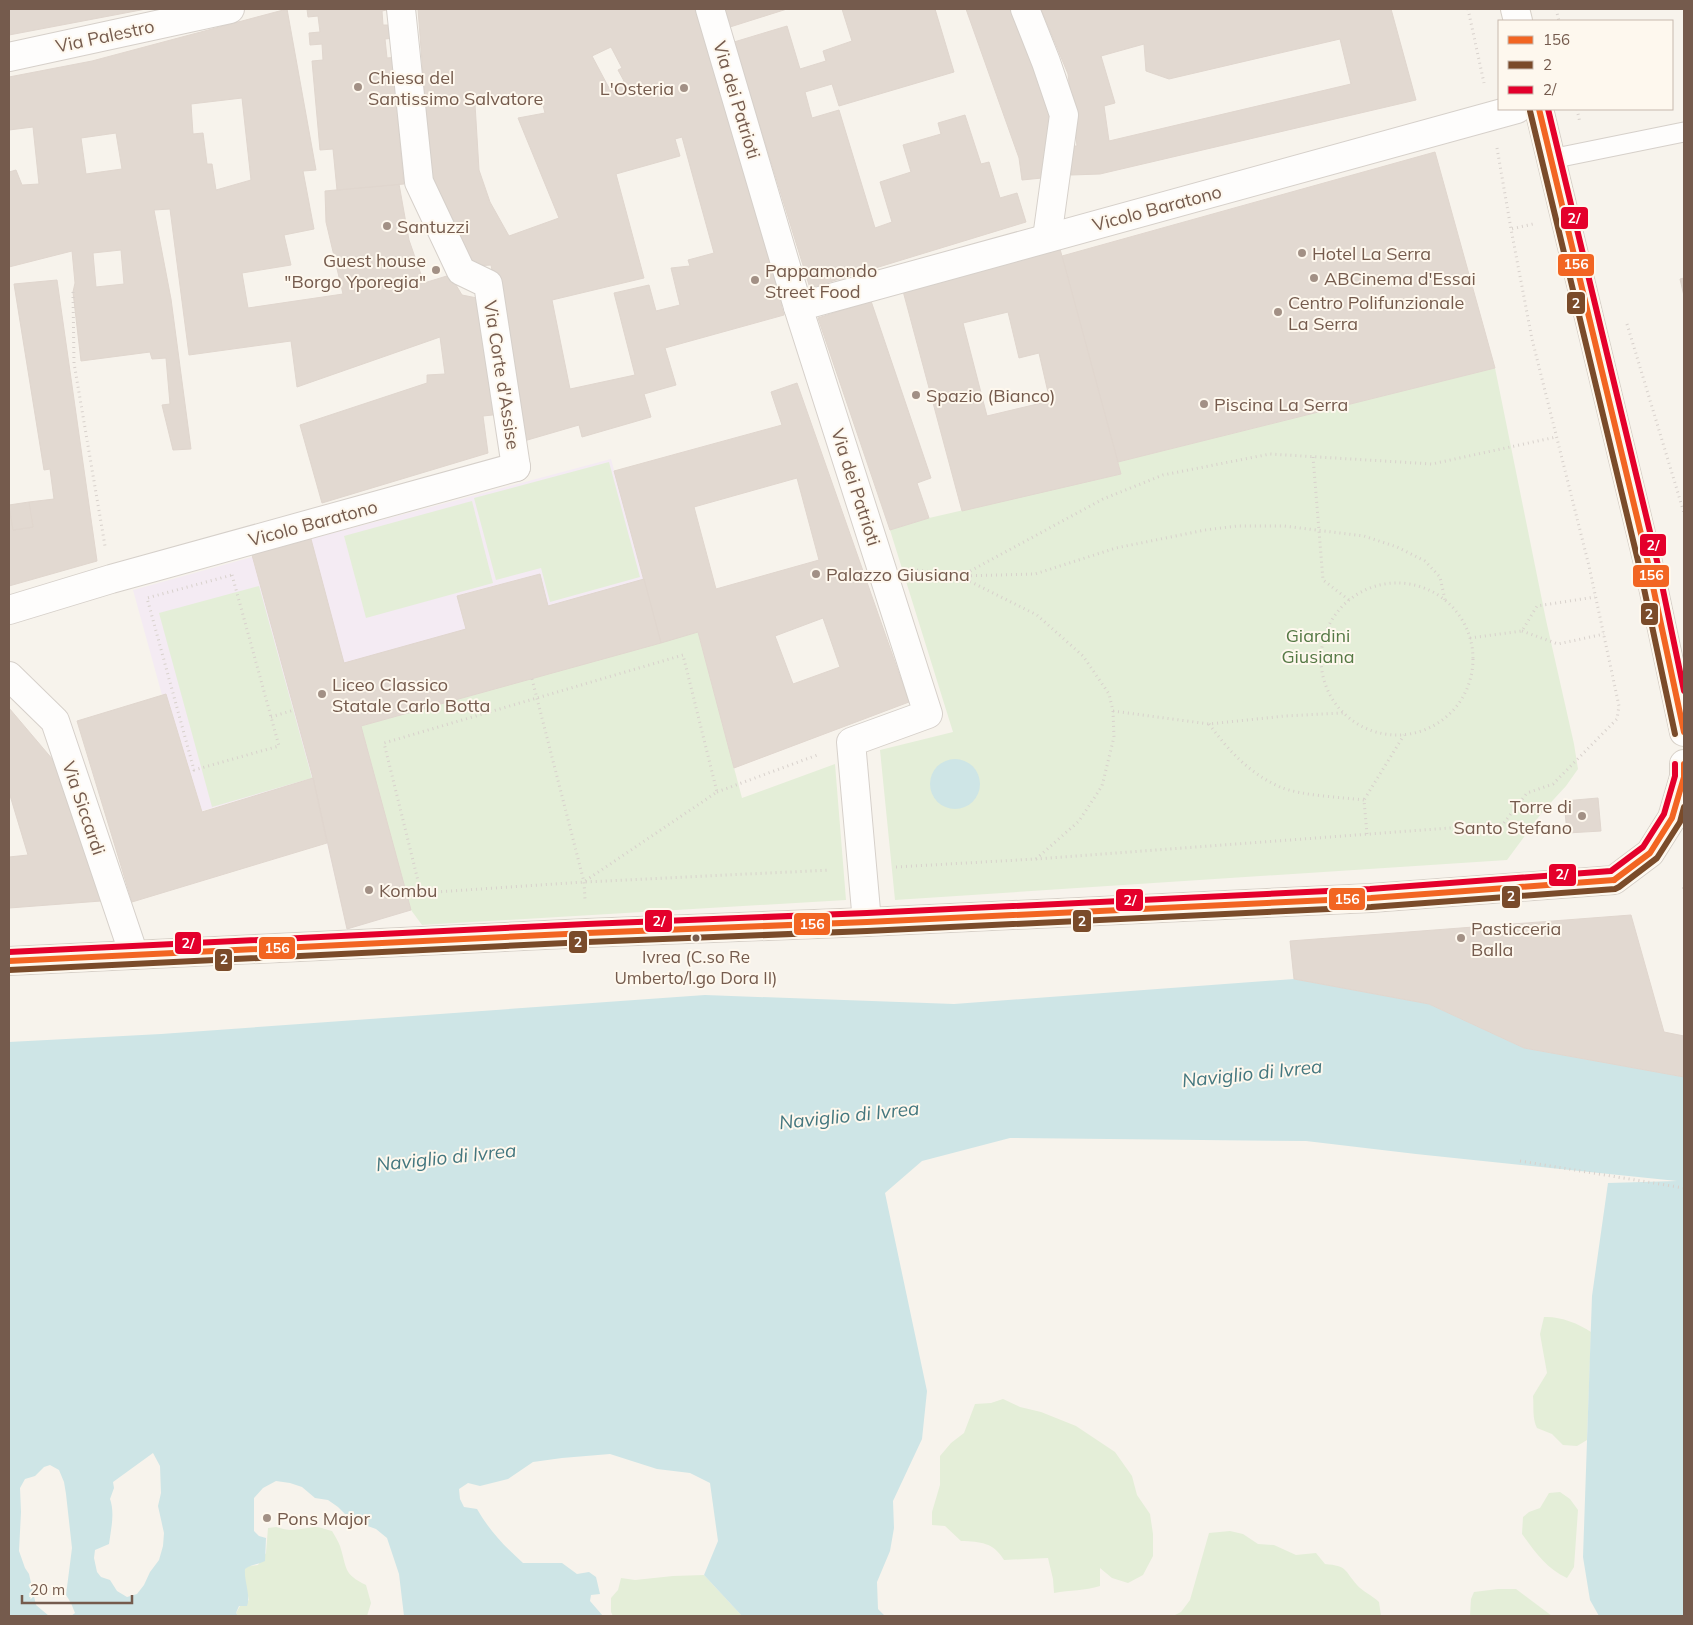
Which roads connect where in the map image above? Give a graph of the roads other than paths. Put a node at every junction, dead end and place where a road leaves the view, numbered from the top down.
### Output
1 (230, 9) edge
2 (401, 9) edge
3 (710, 9) edge
4 (1025, 9) edge
5 (9, 57) edge
6 (1513, 110) edge
7 (1539, 110) edge
8 (1684, 132) edge
9 (1551, 159) junction
10 (1048, 238) junction
11 (798, 307) junction
12 (516, 468) joint
13 (9, 610) edge
14 (9, 676) edge
15 (1684, 732) edge
16 (1684, 764) edge
17 (867, 922) junction
18 (134, 955) junction
19 (9, 961) edge

1 - 5 street, Via Palestro
2 - 12 street, Via Corte d'Assise
3 - 11 street, Via dei Patrioti
4 - 10 street
6 - 10 street, Vicolo Baratono
7 - 9 street
8 - 9 lane
9 - 15 street
10 - 11 street, Vicolo Baratono
11 - 17 street, Via dei Patrioti
12 - 13 street, Vicolo Baratono
14 - 18 street, Via Siccardi
16 - 17 street
17 - 18 street
18 - 19 street

